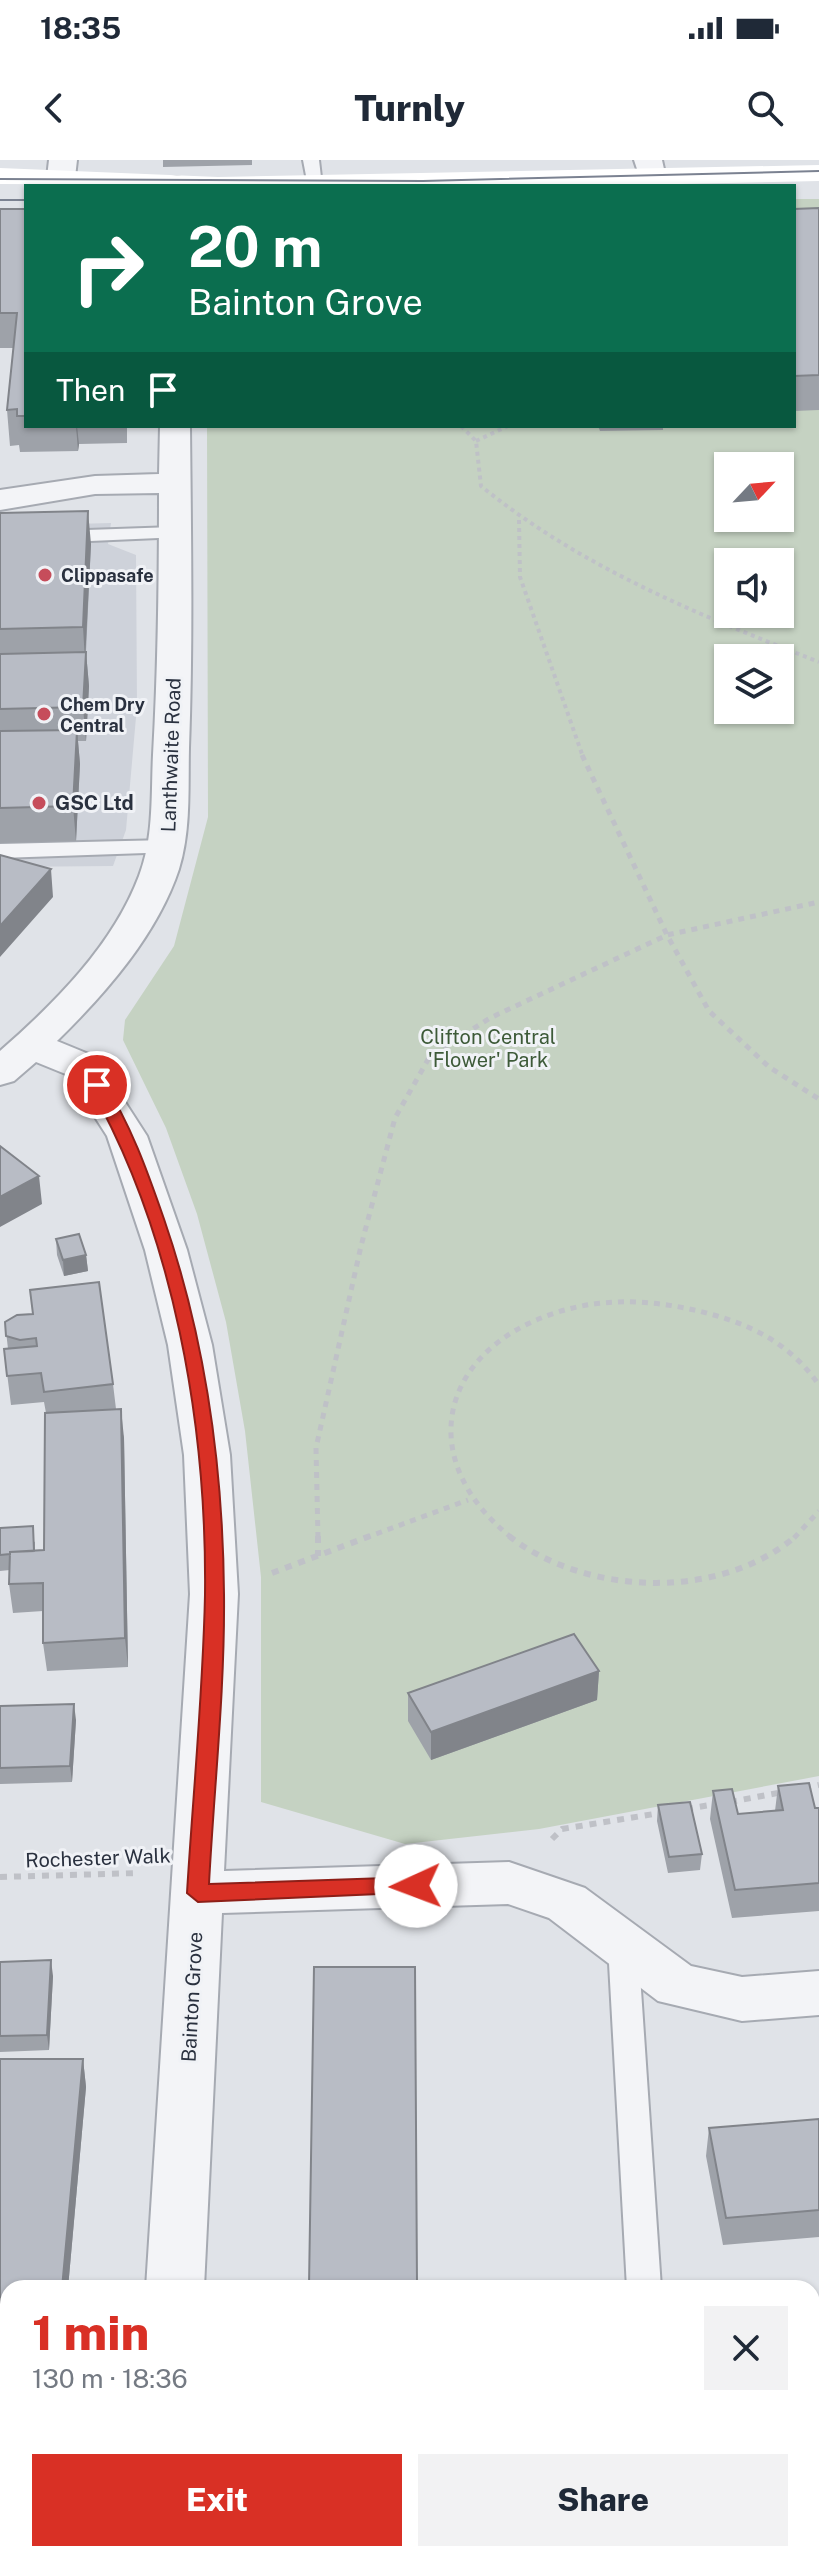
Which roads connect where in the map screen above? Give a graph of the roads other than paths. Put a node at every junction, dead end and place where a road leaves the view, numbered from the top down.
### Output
1 (650, 169) edge
2 (313, 172) edge
3 (819, 173) edge
4 (61, 174) edge
5 (0, 176) edge
6 (157, 184) edge
7 (196, 184) edge
8 (24, 199) edge
9 (0, 201) edge
10 (175, 428) edge
11 (175, 483) junction
12 (0, 500) edge
13 (174, 533) junction
14 (0, 539) edge
15 (167, 847) junction
16 (0, 851) edge
17 (16, 1059) edge
18 (198, 1882) junction
19 (623, 1945) junction
20 (819, 1993) edge
21 (175, 2280) edge
22 (644, 2280) edge

1 - 2 street
1 - 3 street
2 - 7 street
4 - 5 street
4 - 6 street
8 - 9 street
10 - 11 street, Lanthwaite Road
11 - 12 street
11 - 13 street, Lanthwaite Road
13 - 14 lane
13 - 15 street, Lanthwaite Road
15 - 16 lane
15 - 17 street, Lanthwaite Road
17 - 18 street, Bainton Grove
18 - 19 street
18 - 21 street, Bainton Grove
19 - 20 street
19 - 22 lane

